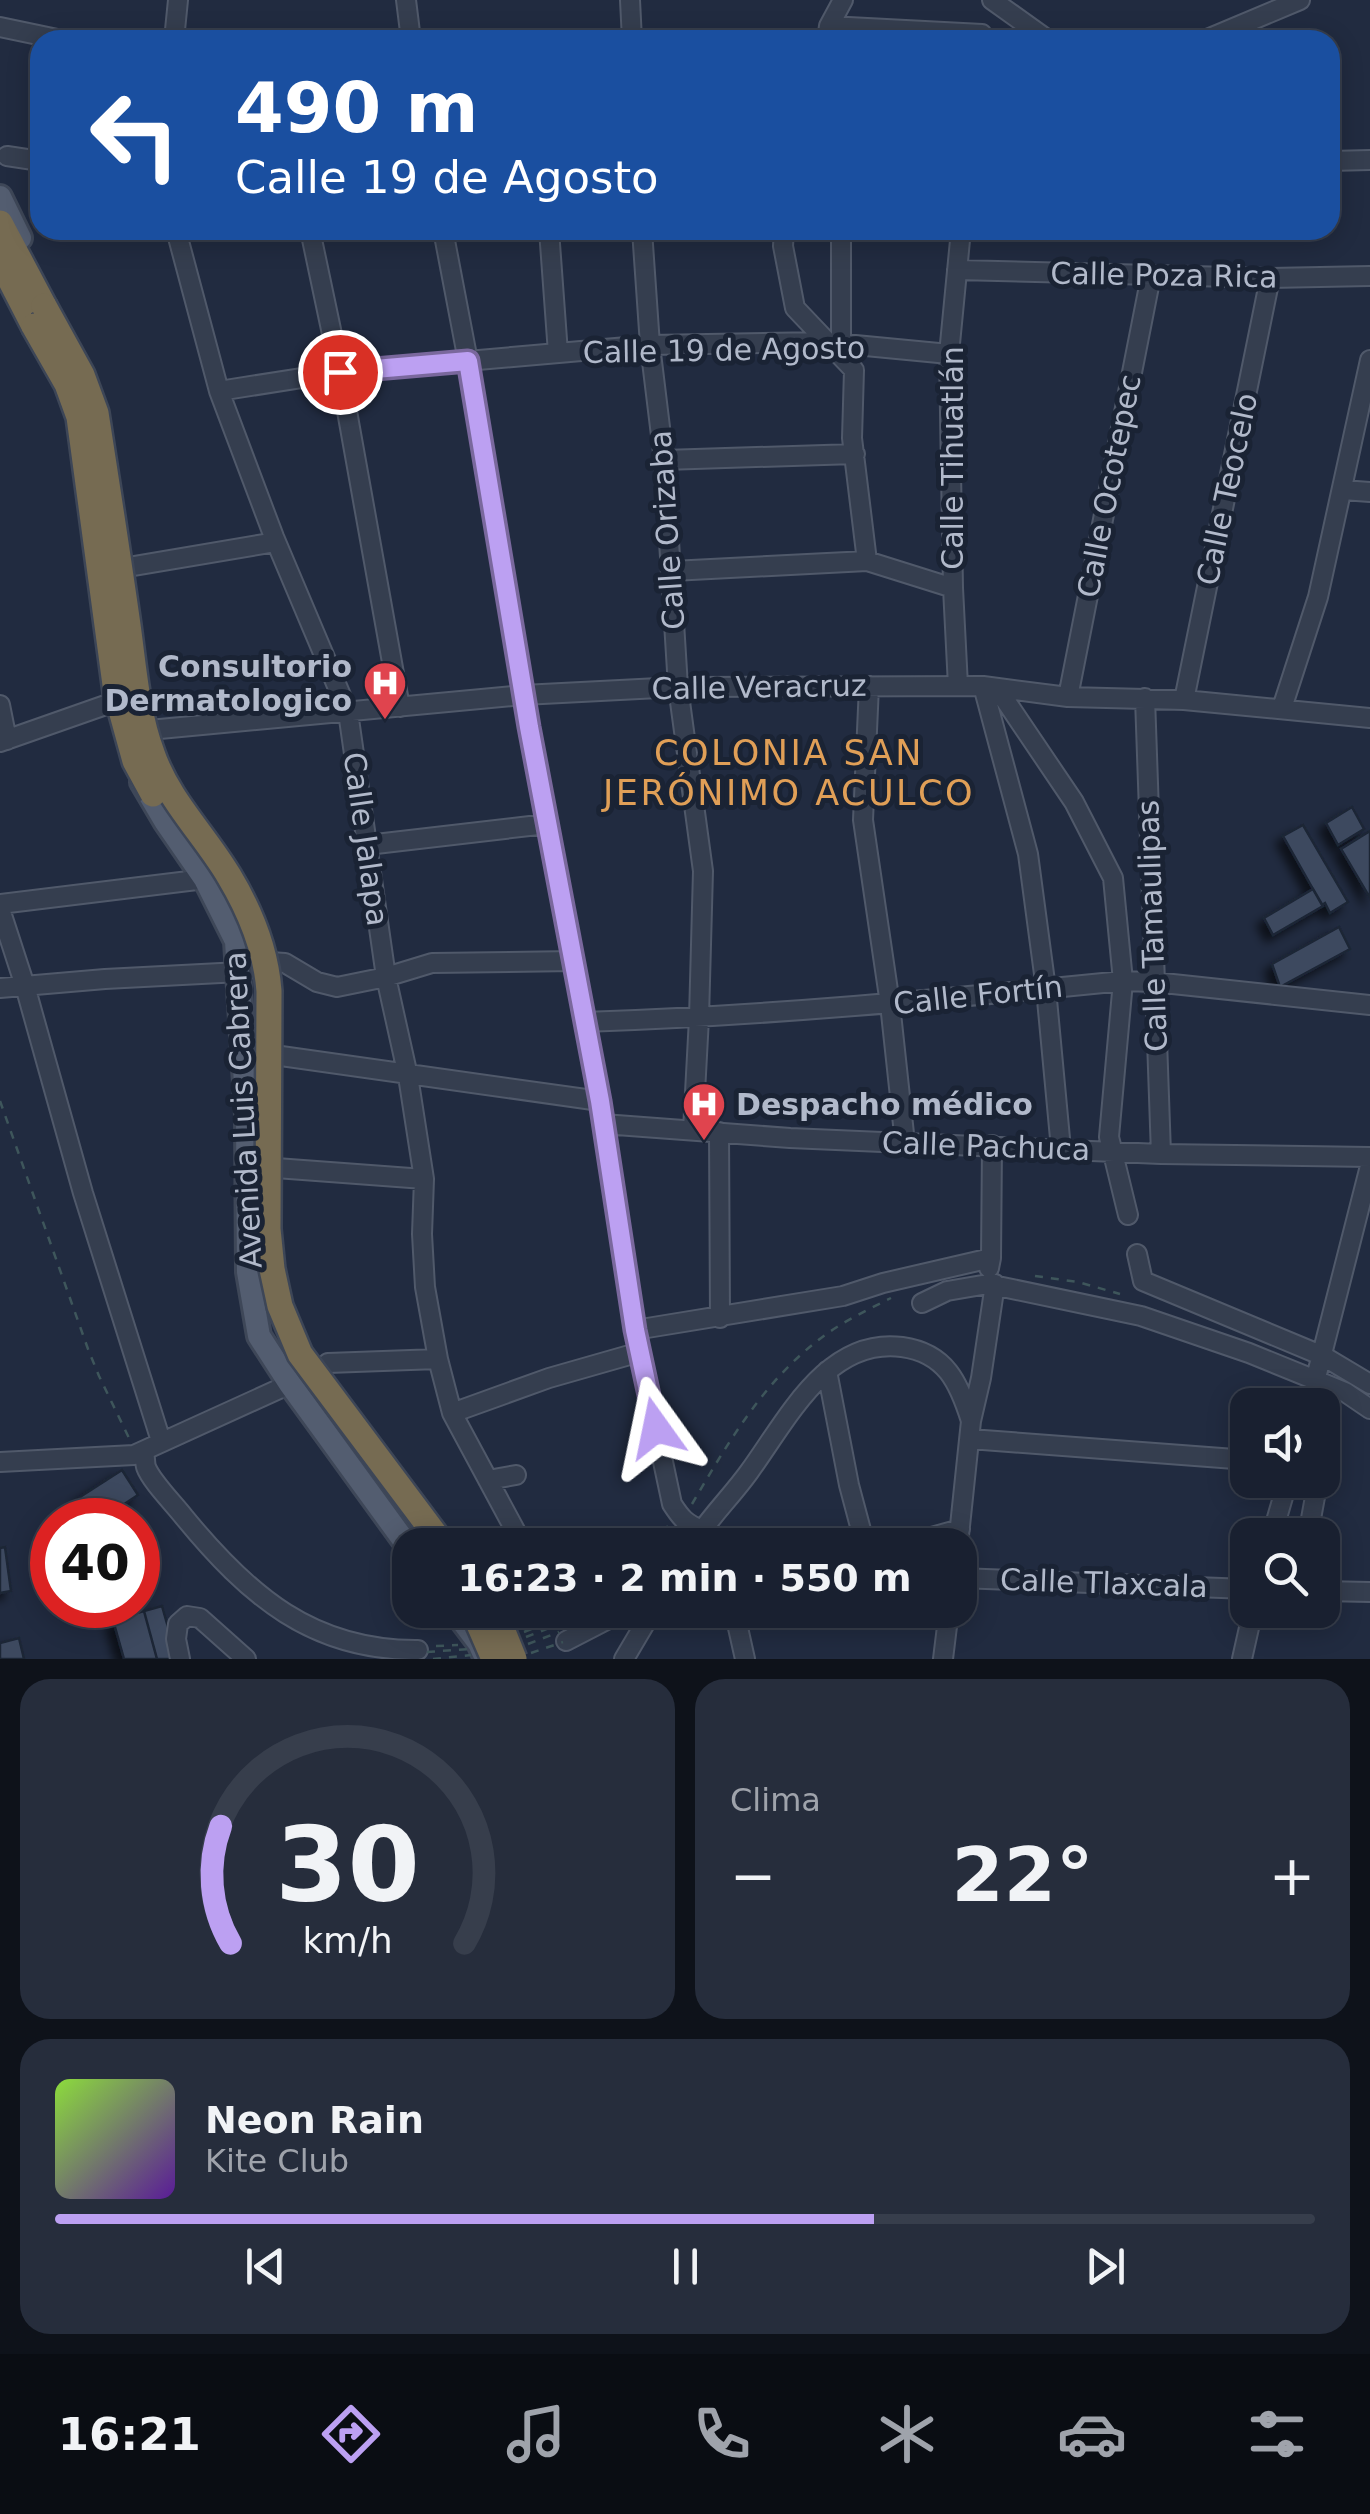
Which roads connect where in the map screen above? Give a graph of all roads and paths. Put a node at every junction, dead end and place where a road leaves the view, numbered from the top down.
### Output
1 (178, 0) edge
2 (406, 0) edge
3 (630, 0) edge
4 (843, 0) edge
5 (1300, 0) edge
6 (994, 1) edge
7 (0, 26) edge
8 (175, 30) edge
9 (410, 30) edge
10 (632, 30) edge
11 (829, 30) edge
12 (984, 30) edge
13 (1034, 30) edge
14 (1229, 30) edge
15 (30, 33) edge
16 (8, 156) dead end
17 (30, 159) edge
18 (1370, 160) edge
19 (1340, 161) edge
20 (0, 197) edge
21 (0, 223) edge
22 (179, 240) edge
23 (312, 240) edge
24 (445, 240) edge
25 (551, 240) edge
26 (643, 240) edge
27 (783, 240) edge
28 (840, 240) edge
29 (961, 240) edge
30 (1, 270) edge
31 (957, 270) junction
32 (1151, 276) junction
33 (1370, 276) edge
34 (1270, 278) junction
35 (833, 343) junction
36 (650, 345) junction
37 (558, 353) junction
38 (949, 354) junction
39 (1370, 360) edge
40 (468, 361) junction
41 (340, 372) junction
42 (219, 391) junction
43 (856, 454) junction
44 (664, 460) junction
45 (1343, 490) junction
46 (1370, 492) edge
47 (276, 542) junction
48 (868, 561) junction
49 (128, 567) junction
50 (672, 572) junction
51 (953, 588) junction
52 (869, 686) junction
53 (958, 686) junction
54 (678, 687) junction
55 (990, 687) junction
56 (524, 694) junction
57 (1068, 696) junction
58 (1145, 698) junction
59 (1184, 700) junction
60 (117, 702) junction
61 (0, 705) edge
62 (400, 707) junction
63 (1282, 708) junction
64 (348, 712) junction
65 (1370, 718) edge
66 (149, 730) junction
67 (3, 741) edge
68 (186, 806) junction
69 (165, 822) junction
70 (547, 824) junction
71 (181, 843) junction
72 (367, 845) junction
73 (205, 880) junction
74 (0, 906) edge
75 (574, 961) junction
76 (270, 962) junction
77 (240, 972) junction
78 (386, 977) junction
79 (1123, 981) junction
80 (1154, 982) junction
81 (25, 986) junction
82 (0, 988) edge
83 (1046, 989) junction
84 (890, 1004) junction
85 (1370, 1005) edge
86 (699, 1018) junction
87 (584, 1022) junction
88 (274, 1055) junction
89 (408, 1076) junction
90 (0, 1101) edge
91 (600, 1101) junction
92 (603, 1124) junction
93 (693, 1130) junction
94 (719, 1132) junction
95 (905, 1143) junction
96 (992, 1146) junction
97 (1062, 1149) junction
98 (1112, 1150) junction
99 (1161, 1154) junction
100 (1370, 1157) edge
101 (1370, 1166) edge
102 (276, 1168) junction
103 (424, 1178) junction
104 (1128, 1215) dead end
105 (248, 1218) junction
106 (276, 1221) junction
107 (1137, 1254) dead end
108 (992, 1258) junction
109 (992, 1284) junction
110 (922, 1303) dead end
111 (720, 1318) junction
112 (635, 1330) junction
113 (640, 1352) junction
114 (1322, 1356) junction
115 (438, 1359) junction
116 (328, 1363) dead end
117 (826, 1371) junction
118 (1317, 1380) junction
119 (290, 1384) junction
120 (1370, 1384) edge
121 (1314, 1388) edge
122 (1370, 1409) edge
123 (452, 1413) junction
124 (971, 1430) junction
125 (161, 1441) junction
126 (139, 1449) junction
127 (1230, 1458) edge
128 (0, 1462) edge
129 (516, 1475) dead end
130 (488, 1480) junction
131 (677, 1512) junction
132 (394, 1528) edge
133 (411, 1528) edge
134 (434, 1528) edge
135 (435, 1528) edge
136 (514, 1528) edge
137 (666, 1528) edge
138 (690, 1528) edge
139 (705, 1528) edge
140 (860, 1528) edge
141 (959, 1528) edge
142 (977, 1579) edge
143 (1230, 1587) edge
144 (1340, 1591) edge
145 (1370, 1592) edge
146 (467, 1628) edge
147 (477, 1628) edge
148 (542, 1628) edge
149 (566, 1628) edge
150 (576, 1628) edge
151 (642, 1628) edge
152 (738, 1628) edge
153 (947, 1628) edge
154 (1248, 1628) edge
155 (562, 1633) joint
156 (514, 1647) edge
157 (423, 1648) joint
158 (486, 1654) edge
159 (180, 1659) edge
160 (246, 1659) edge
161 (522, 1659) edge
162 (624, 1659) edge
163 (745, 1659) edge
164 (943, 1659) edge
165 (1242, 1659) edge

1 - 8 street
2 - 9 street
3 - 10 street
4 - 11 street
5 - 14 street
6 - 12 street
6 - 13 street
7 - 15 street
16 - 17 street
18 - 19 street
20 - 49 main road, Avenida Luis Cabrera
21 - 134 highway, bridge
22 - 42 street, Calle Jalapa
23 - 41 street
24 - 40 street
25 - 37 street
26 - 36 street, Calle Orizaba
27 - 35 street
28 - 35 street
29 - 31 street, Calle Tihuatlán
30 - 60 main road, Avenida Luis Cabrera
30 - 133 highway, bridge
31 - 32 street, Calle Poza Rica
31 - 38 street, Calle Tihuatlán
32 - 34 street, Calle Poza Rica
32 - 57 street, Calle Ocotepec
33 - 34 street, Calle Poza Rica
34 - 59 street, Calle Teocelo
35 - 36 street, Calle 19 de Agosto
35 - 38 street, Calle 19 de Agosto
35 - 43 street
36 - 37 street, Calle 19 de Agosto
36 - 44 street, Calle Orizaba
37 - 40 street, Calle 19 de Agosto
38 - 51 street, Calle Tihuatlán
39 - 45 street
40 - 41 street
40 - 56 street
41 - 42 street
41 - 62 street
42 - 47 street, Calle Jalapa
43 - 44 street
43 - 48 street
44 - 50 street, Calle Orizaba
45 - 46 street
45 - 63 street
47 - 49 street
47 - 64 street, Calle Jalapa
48 - 50 street
48 - 51 street
49 - 66 main road, Avenida Luis Cabrera
50 - 54 street, Calle Orizaba
51 - 53 street, Calle Tihuatlán
52 - 53 street, Calle Veracruz
52 - 54 street, Calle Veracruz
52 - 84 street
53 - 55 street, Calle Veracruz
54 - 56 street, Calle Veracruz
54 - 86 street, Calle Orizaba
55 - 57 street, Calle Veracruz
55 - 79 street
55 - 83 street
56 - 62 street, Calle Veracruz
56 - 70 street
57 - 58 street, Calle Veracruz
58 - 59 street, Calle Veracruz
58 - 80 street, Calle Tamaulipas
59 - 63 street, Calle Veracruz
60 - 67 street
60 - 69 main road, Avenida Luis Cabrera
61 - 67 street
62 - 64 street, Calle Veracruz
63 - 65 street, Calle Veracruz
64 - 66 street, Calle Veracruz
64 - 72 street, Calle Jalapa
66 - 68 main road, Avenida Luis Cabrera
68 - 69 main road
68 - 76 main road, Avenida Luis Cabrera
69 - 71 main road, Avenida Luis Cabrera
70 - 72 street
70 - 75 street
71 - 73 main road, Avenida Luis Cabrera
71 - 76 main road
72 - 78 street, Calle Jalapa
73 - 74 street
73 - 77 main road, Avenida Luis Cabrera
74 - 81 street
75 - 78 street
75 - 87 street
76 - 77 street
76 - 78 street
76 - 88 main road, Avenida Luis Cabrera
77 - 81 street
77 - 105 main road, Avenida Luis Cabrera
78 - 89 street, Calle Jalapa
79 - 80 street, Calle Fortín
79 - 83 street, Calle Fortín
79 - 98 street
80 - 85 street, Calle Fortín
80 - 99 street, Calle Tamaulipas
81 - 82 street
81 - 125 street
83 - 84 street, Calle Fortín
83 - 97 street
84 - 86 street, Calle Fortín
84 - 95 street
86 - 87 street, Calle Fortín
86 - 93 street, Calle Orizaba
87 - 91 street
88 - 89 street
88 - 102 main road, Avenida Luis Cabrera
89 - 91 street
89 - 103 street, Calle Jalapa
90 - 126 path
91 - 92 street
92 - 93 street, Calle Pachuca
92 - 112 street
93 - 94 street, Calle Pachuca
94 - 95 street, Calle Pachuca
94 - 111 street
95 - 96 street, Calle Pachuca
96 - 97 street, Calle Pachuca
96 - 108 street
97 - 98 street, Calle Pachuca
98 - 99 street, Calle Pachuca
98 - 104 street
99 - 100 street, Calle Pachuca
101 - 114 street
102 - 103 street
102 - 106 main road, Avenida Luis Cabrera
103 - 115 street, Calle Jalapa
105 - 106 main road
105 - 119 main road, Avenida Luis Cabrera
106 - 135 main road, Avenida Luis Cabrera
107 - 114 street
108 - 109 street
108 - 111 street
109 - 110 street
109 - 118 street
109 - 124 street
111 - 112 street
112 - 113 street
113 - 123 street
113 - 131 street
114 - 118 street
114 - 120 street
115 - 116 street
115 - 123 street, Calle Jalapa
117 - 124 street
117 - 139 street
117 - 140 street
118 - 121 street
118 - 122 street
119 - 125 street
119 - 132 main road, Avenida Luis Cabrera
123 - 130 street, Calle Jalapa
124 - 127 street
124 - 141 street
125 - 126 street
126 - 128 street
126 - 157 street
129 - 130 street
130 - 136 street, Calle Jalapa
131 - 137 path
131 - 138 street
142 - 143 street, Calle Tlaxcala
144 - 145 street
146 - 158 main road
147 - 158 highway, bridge
148 - 156 path
149 - 155 path
150 - 155 street
151 - 162 street
152 - 163 street
153 - 164 street
154 - 165 street
156 - 161 main road
157 - 158 path
159 - 160 street

